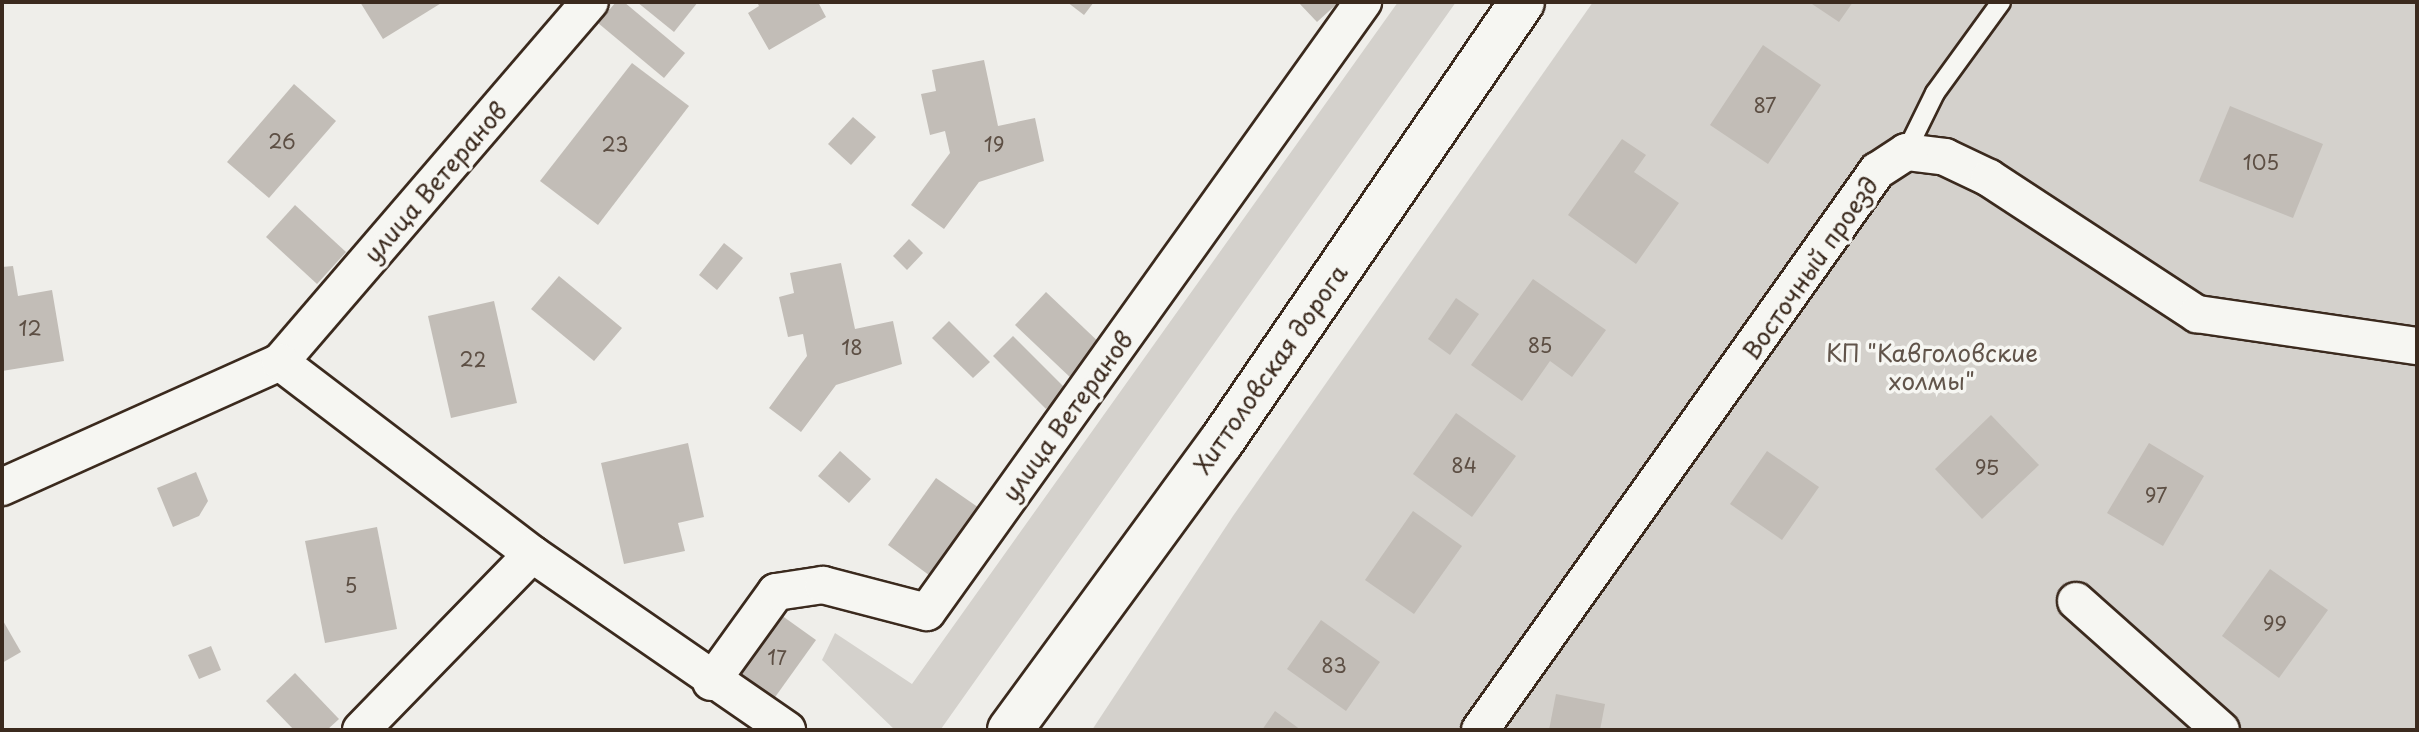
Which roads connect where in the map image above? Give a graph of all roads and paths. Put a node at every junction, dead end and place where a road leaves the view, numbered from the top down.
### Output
1 (590, 2) edge
2 (1363, 2) edge
3 (1522, 2) edge
4 (2001, 2) edge
5 (1906, 152) junction
6 (2417, 346) edge
7 (280, 362) junction
8 (2, 487) edge
9 (532, 554) junction
10 (2076, 601) dead end
11 (711, 682) junction
12 (361, 730) edge
13 (787, 730) edge
14 (1010, 730) edge
15 (1480, 730) edge
16 (2221, 730) edge

1 - 7 street, улица Ветеранов
2 - 11 street, улица Ветеранов
3 - 14 street, Хиттоловская дорога
4 - 5 lane
5 - 6 street
5 - 15 street, Восточный проезд
7 - 8 street, улица Ветеранов
7 - 9 street
9 - 11 street
9 - 12 street
10 - 16 street
11 - 13 street

